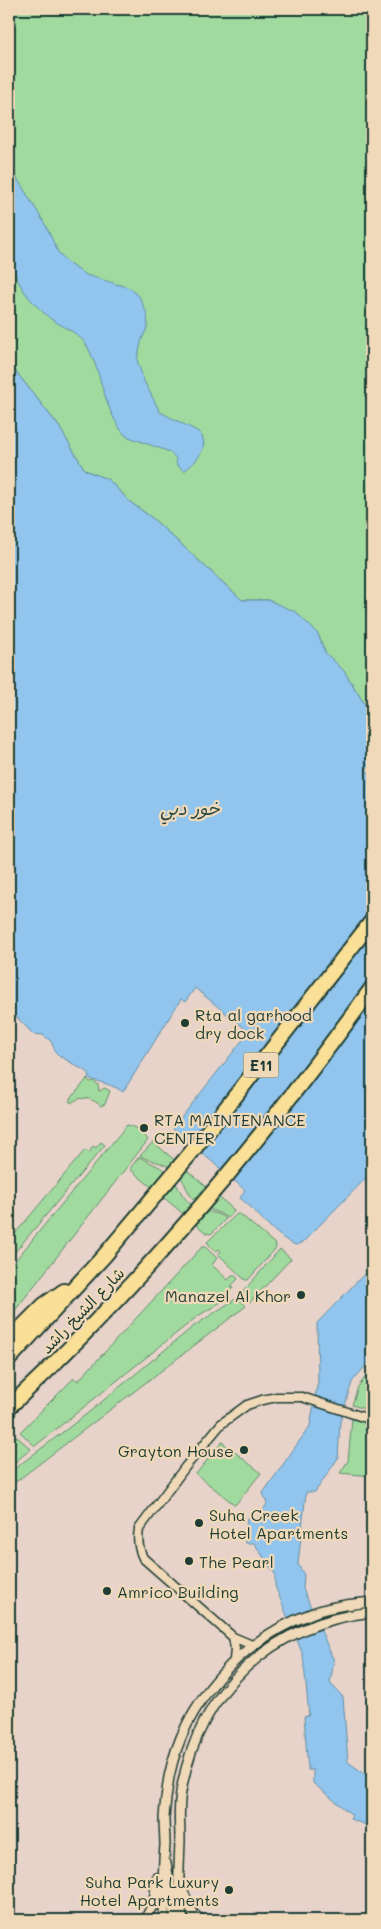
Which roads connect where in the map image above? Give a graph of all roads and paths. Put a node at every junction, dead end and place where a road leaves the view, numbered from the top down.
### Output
1 (372, 921) edge
2 (372, 988) edge
3 (76, 1286) junction
4 (9, 1340) edge
5 (9, 1359) edge
6 (9, 1407) edge
7 (372, 1419) edge
8 (370, 1601) edge
9 (372, 1612) edge
10 (362, 1613) junction
11 (372, 1617) edge
12 (233, 1637) junction
13 (252, 1645) junction
14 (234, 1660) junction
15 (164, 1819) junction
16 (164, 1856) junction
17 (180, 1877) junction
18 (146, 1920) edge
19 (165, 1920) edge
20 (175, 1920) edge
21 (183, 1920) edge
22 (202, 1920) edge

1 - 3 highway, شارع الشيخ راشد / E11
2 - 6 highway, شارع الشيخ راشد / E11
3 - 4 highway
3 - 5 highway, شارع الشيخ راشد / E11
7 - 12 street
8 - 13 street
9 - 10 street
10 - 11 street
10 - 17 street
12 - 13 street
12 - 14 street
13 - 14 street
14 - 15 street
15 - 16 street
15 - 18 street
16 - 19 street
16 - 20 street
17 - 21 street
17 - 22 street

